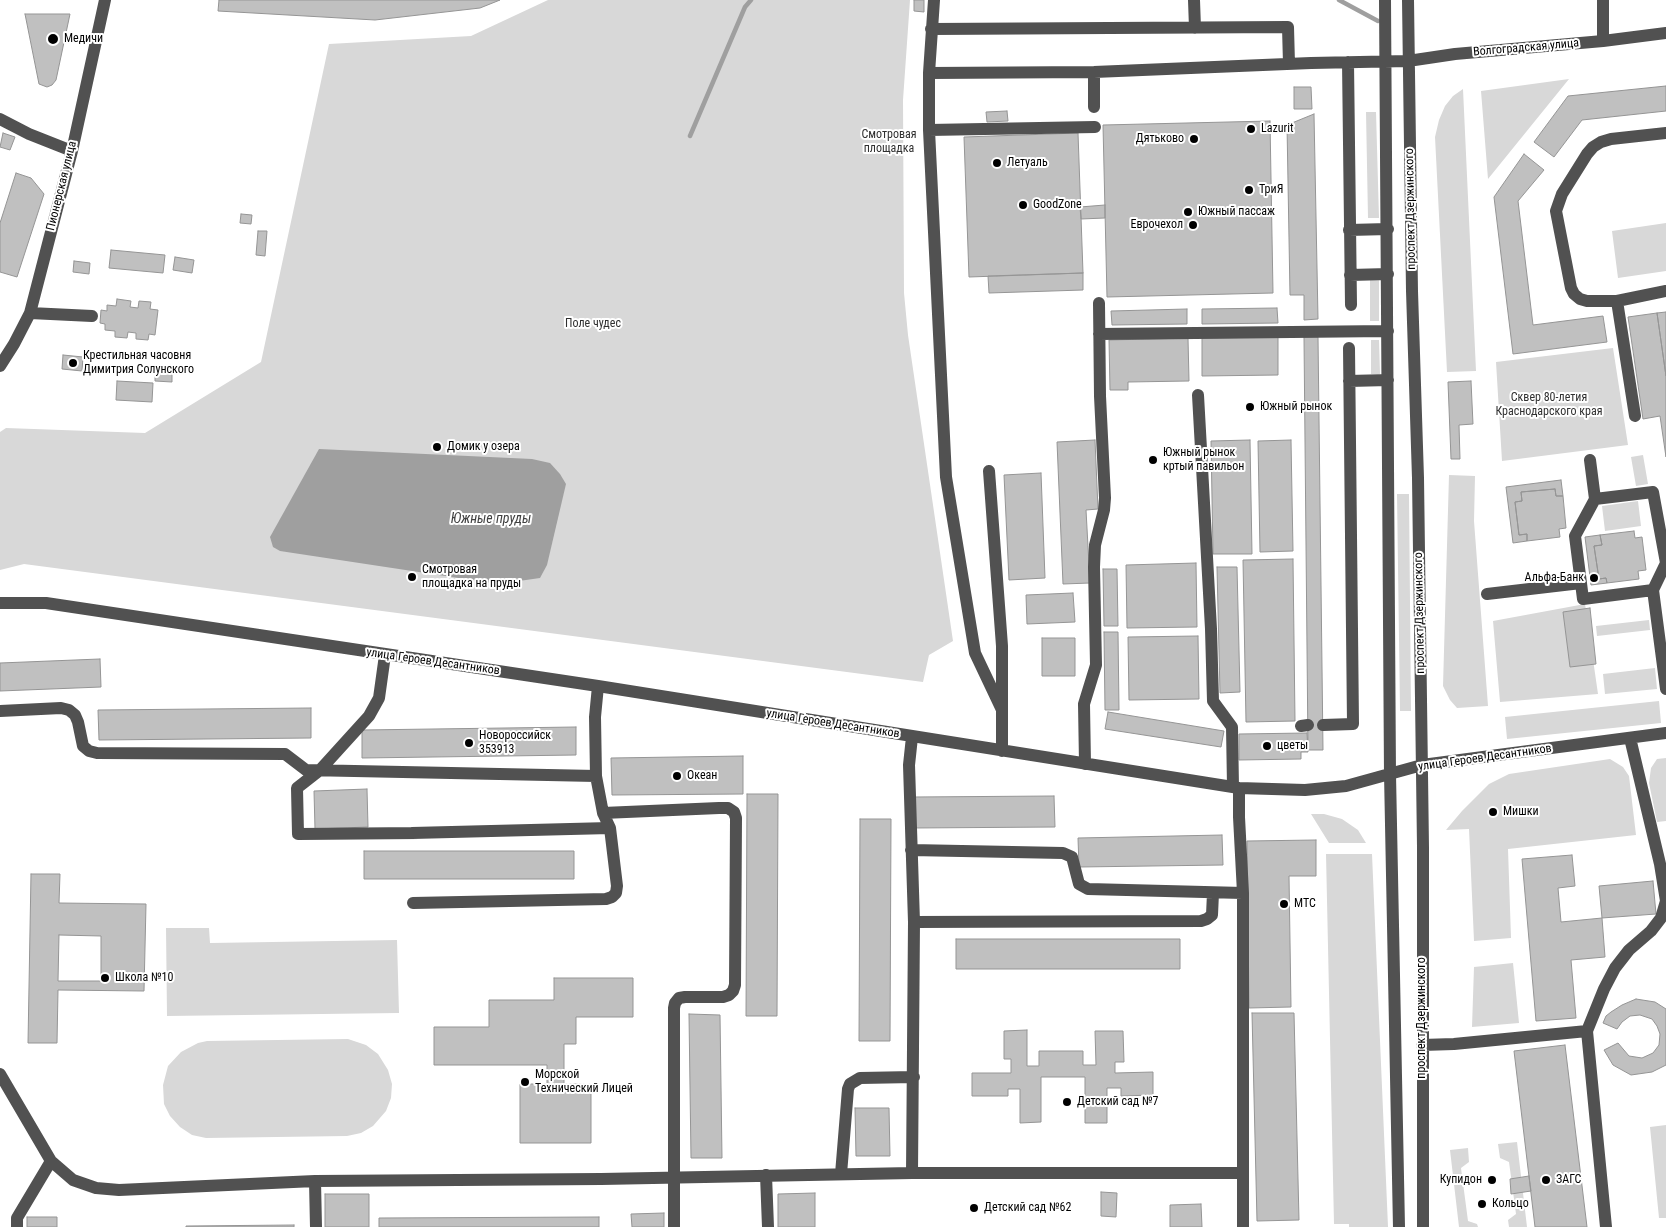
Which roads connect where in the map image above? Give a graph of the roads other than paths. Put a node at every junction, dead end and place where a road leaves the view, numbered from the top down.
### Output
1 (105, 0) edge
2 (934, 0) edge
3 (1194, 0) edge
4 (1386, 0) edge
5 (1408, 0) edge
6 (1603, 0) edge
7 (1195, 28) junction
8 (931, 29) junction
9 (1666, 33) edge
10 (1603, 41) junction
11 (1408, 61) junction
12 (1348, 62) junction
13 (1387, 62) junction
14 (1289, 64) junction
15 (1094, 72) junction
16 (929, 73) junction
17 (1094, 107) dead end
18 (0, 119) edge
19 (1095, 127) dead end
20 (928, 130) junction
21 (1666, 133) edge
22 (72, 151) junction
23 (1388, 229) junction
24 (1349, 230) junction
25 (1350, 274) junction
26 (1388, 274) junction
27 (1666, 291) edge
28 (1617, 301) junction
29 (1099, 303) dead end
30 (1351, 305) dead end
31 (30, 313) junction
32 (92, 316) dead end
33 (1388, 331) junction
34 (1100, 334) junction
35 (1348, 348) dead end
36 (0, 366) edge
37 (1388, 380) junction
38 (1349, 381) junction
39 (1198, 395) dead end
40 (1635, 416) dead end
41 (1590, 460) dead end
42 (989, 471) dead end
43 (1595, 499) junction
44 (1581, 583) junction
45 (1653, 590) junction
46 (1487, 594) dead end
47 (0, 604) edge
48 (385, 655) junction
49 (598, 686) junction
50 (1666, 690) edge
51 (1002, 710) junction
52 (0, 711) edge
53 (1322, 725) dead end
54 (1666, 733) edge
55 (912, 737) junction
56 (1630, 738) junction
57 (1002, 751) junction
58 (1085, 764) junction
59 (1422, 765) junction
60 (320, 770) junction
61 (1390, 774) junction
62 (596, 776) junction
63 (1236, 787) junction
64 (603, 813) junction
65 (610, 828) junction
66 (403, 832) dead end
67 (420, 832) junction
68 (911, 850) junction
69 (1663, 864) edge
70 (1213, 893) junction
71 (1244, 893) junction
72 (413, 904) dead end
73 (914, 922) junction
74 (1587, 1031) junction
75 (1422, 1045) junction
76 (0, 1074) edge
77 (914, 1077) junction
78 (51, 1161) junction
79 (912, 1173) junction
80 (1242, 1173) junction
81 (841, 1174) junction
82 (766, 1176) junction
83 (674, 1178) junction
84 (315, 1181) junction
85 (17, 1227) edge
86 (316, 1227) edge
87 (674, 1227) edge
88 (768, 1227) edge
89 (1243, 1227) edge
90 (1399, 1227) edge
91 (1423, 1227) edge
92 (1606, 1227) edge

1 - 22 street, Пионерская улица
2 - 8 street
3 - 7 street
4 - 13 street, проспект Дзержинского
5 - 11 street, проспект Дзержинского
6 - 10 street
7 - 8 street
7 - 14 street
8 - 16 street
9 - 10 street, Волгоградская улица
10 - 11 street, Волгоградская улица
11 - 13 street, Волгоградская улица
11 - 59 street, проспект Дзержинского
12 - 13 street, Волгоградская улица
12 - 14 street, Волгоградская улица
12 - 24 street
13 - 23 street, проспект Дзержинского
14 - 15 street, Волгоградская улица
15 - 16 street, Волгоградская улица
15 - 17 street
16 - 20 street
18 - 22 street
19 - 20 street
20 - 51 street
21 - 28 street
22 - 31 street, Пионерская улица
23 - 24 street
23 - 26 street, проспект Дзержинского
24 - 25 street
25 - 26 street
25 - 30 street
26 - 33 street, проспект Дзержинского
27 - 28 street
28 - 40 street
29 - 34 street
31 - 32 street
31 - 36 street, Пионерская улица
33 - 34 street
33 - 37 street, проспект Дзержинского
34 - 58 street
35 - 38 street
37 - 38 street
37 - 61 street, проспект Дзержинского
38 - 53 street
39 - 63 street
41 - 43 street
42 - 51 street
43 - 44 street
43 - 45 street
44 - 45 street
44 - 46 street
45 - 50 street
47 - 48 street, улица Героев Десантников
48 - 49 street, улица Героев Десантников
48 - 60 street
49 - 55 street, улица Героев Десантников
49 - 62 street
51 - 57 street
52 - 60 street
54 - 56 street, улица Героев Десантников
55 - 57 street, улица Героев Десантников
55 - 68 street
56 - 59 street, улица Героев Десантников
56 - 69 street
57 - 58 street, улица Героев Десантников
58 - 63 street, улица Героев Десантников
59 - 61 street, улица Героев Десантников
59 - 75 street, проспект Дзержинского
60 - 62 street
60 - 67 street
61 - 63 street, улица Героев Десантников
61 - 90 street, проспект Дзержинского
62 - 64 street
63 - 71 street
64 - 65 street
64 - 83 street
65 - 67 street
65 - 72 street
66 - 67 street
68 - 70 street
68 - 73 street
69 - 74 street
70 - 71 street
70 - 73 street
71 - 80 street
73 - 77 street
74 - 75 street
74 - 92 street
75 - 91 street, проспект Дзержинского
76 - 78 street
77 - 79 street
77 - 81 street
78 - 84 street
78 - 85 street
79 - 80 street
79 - 81 street
80 - 89 street
81 - 82 street
82 - 83 street
82 - 88 street
83 - 84 street
83 - 87 street
84 - 86 street

